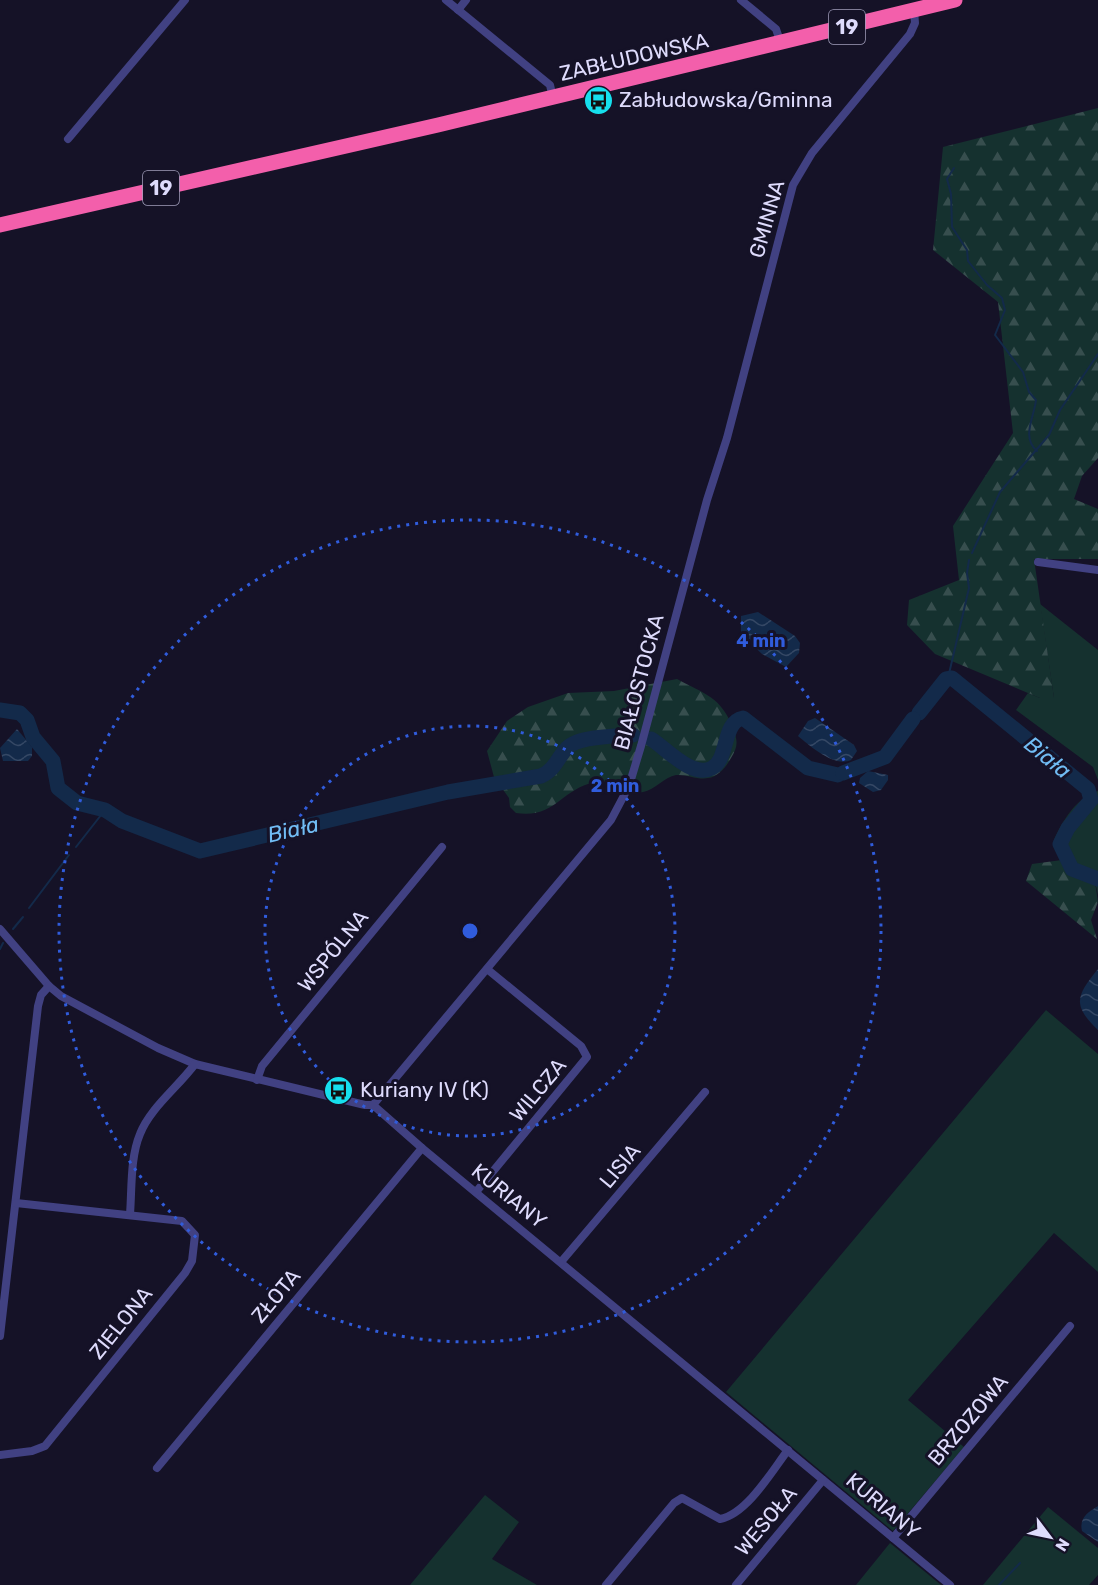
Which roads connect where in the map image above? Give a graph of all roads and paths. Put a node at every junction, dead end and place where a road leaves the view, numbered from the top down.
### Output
1 (185, 0) edge
2 (446, 0) edge
3 (466, 0) edge
4 (741, 0) edge
5 (955, 0) edge
6 (458, 10) junction
7 (914, 10) junction
8 (781, 44) junction
9 (553, 98) junction
10 (68, 139) dead end
11 (0, 225) edge
12 (718, 471) joint
13 (1038, 562) dead end
14 (1098, 570) edge
15 (442, 847) dead end
16 (0, 929) edge
17 (487, 969) junction
18 (49, 986) junction
19 (195, 1064) junction
20 (257, 1080) junction
21 (705, 1092) dead end
22 (373, 1105) junction
23 (422, 1148) junction
24 (476, 1192) junction
25 (16, 1203) junction
26 (130, 1214) junction
27 (561, 1262) junction
28 (1070, 1326) dead end
29 (0, 1336) edge
30 (788, 1450) junction
31 (0, 1455) edge
32 (157, 1468) dead end
33 (823, 1480) junction
34 (893, 1538) junction
35 (606, 1585) edge
36 (736, 1585) edge
37 (950, 1585) edge

1 - 10 street
2 - 6 street
3 - 6 street
4 - 8 street
5 - 7 highway, ZABŁUDOWSKA / 19
6 - 9 street
7 - 8 highway, ZABŁUDOWSKA / 19
7 - 12 street, GMINNA
8 - 9 highway, ZABŁUDOWSKA / 19
9 - 11 highway, ZABŁUDOWSKA / 19
12 - 17 street, BIAŁOSTOCKA
13 - 14 street
15 - 20 street, WSPÓLNA
16 - 18 street
17 - 22 street, BIAŁOSTOCKA
17 - 24 street, WILCZA
18 - 19 street
18 - 25 street
19 - 20 street
19 - 26 street
20 - 22 street
21 - 27 street, LISIA
22 - 23 street, KURIANY
23 - 24 street, KURIANY
23 - 32 street, ZŁOTA
24 - 27 street, KURIANY
25 - 26 street, ZIELONA
25 - 29 street
26 - 31 street, ZIELONA
27 - 30 street, KURIANY
28 - 34 street, BRZOZOWA
30 - 33 street, KURIANY
30 - 35 street
33 - 34 street, KURIANY
33 - 36 street, WESOŁA
34 - 37 street, KURIANY

